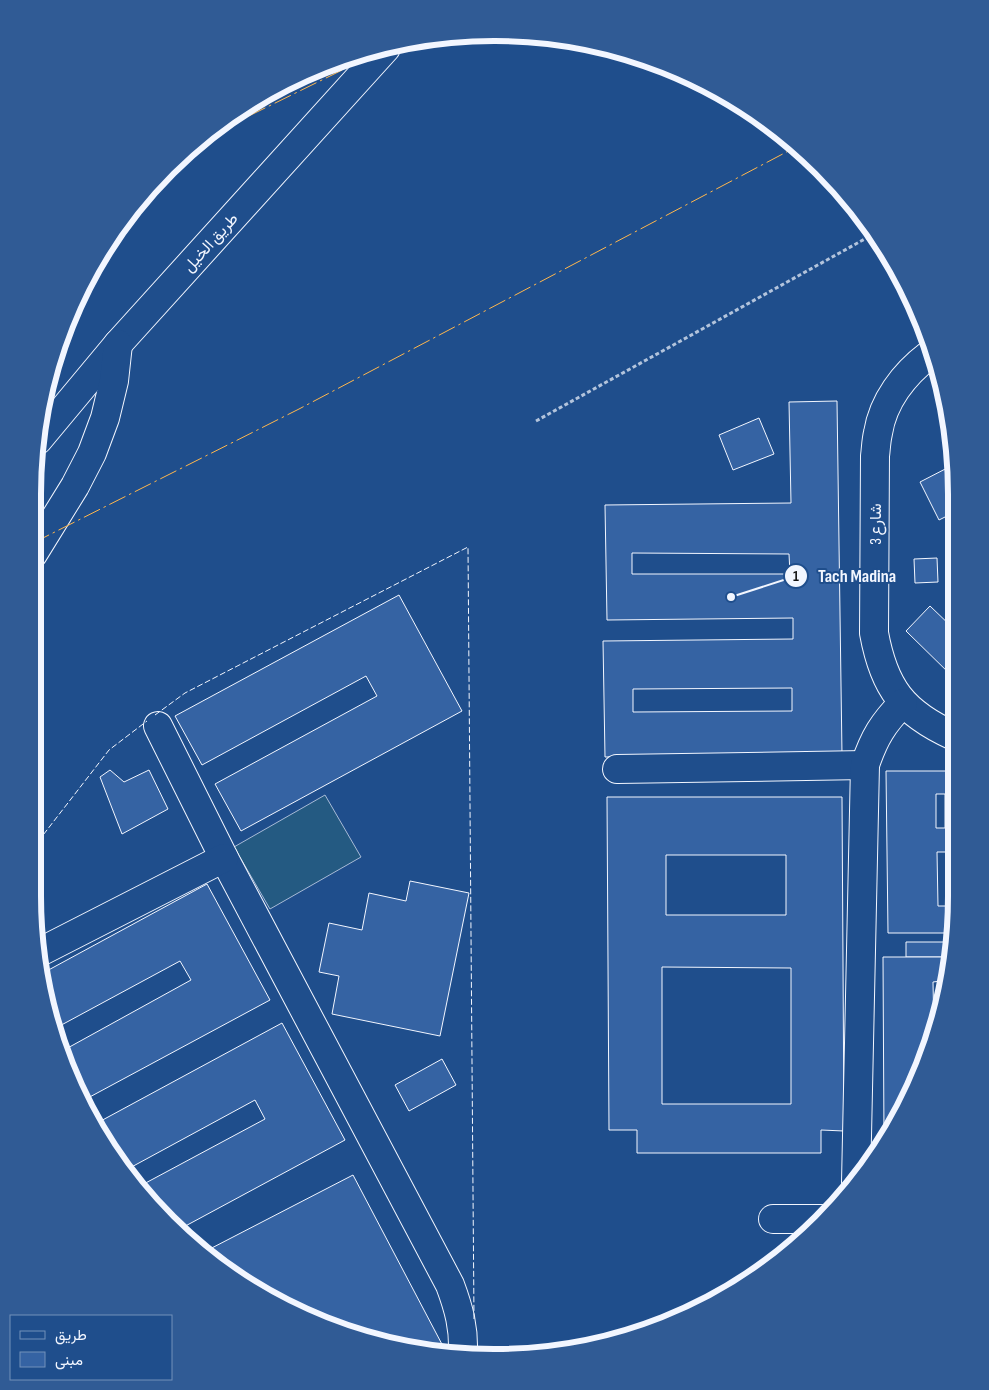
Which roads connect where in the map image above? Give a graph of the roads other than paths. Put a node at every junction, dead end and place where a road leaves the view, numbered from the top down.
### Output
1 (378, 57) edge
2 (118, 344) junction
3 (926, 357) edge
4 (46, 431) edge
5 (41, 540) edge
6 (903, 703) junction
7 (158, 726) dead end
8 (948, 733) edge
9 (865, 765) junction
10 (617, 769) dead end
11 (224, 858) junction
12 (44, 950) edge
13 (856, 1168) edge
14 (773, 1219) dead end
15 (812, 1219) edge
16 (463, 1348) edge

1 - 2 main road, طريق الخيل
2 - 4 main road, طريق الخيل
2 - 5 main road
3 - 6 main road, شارع 3
6 - 8 main road, شارع 3
6 - 9 main road
7 - 11 main road
9 - 10 main road
9 - 13 main road
11 - 12 main road
11 - 16 main road
14 - 15 main road

